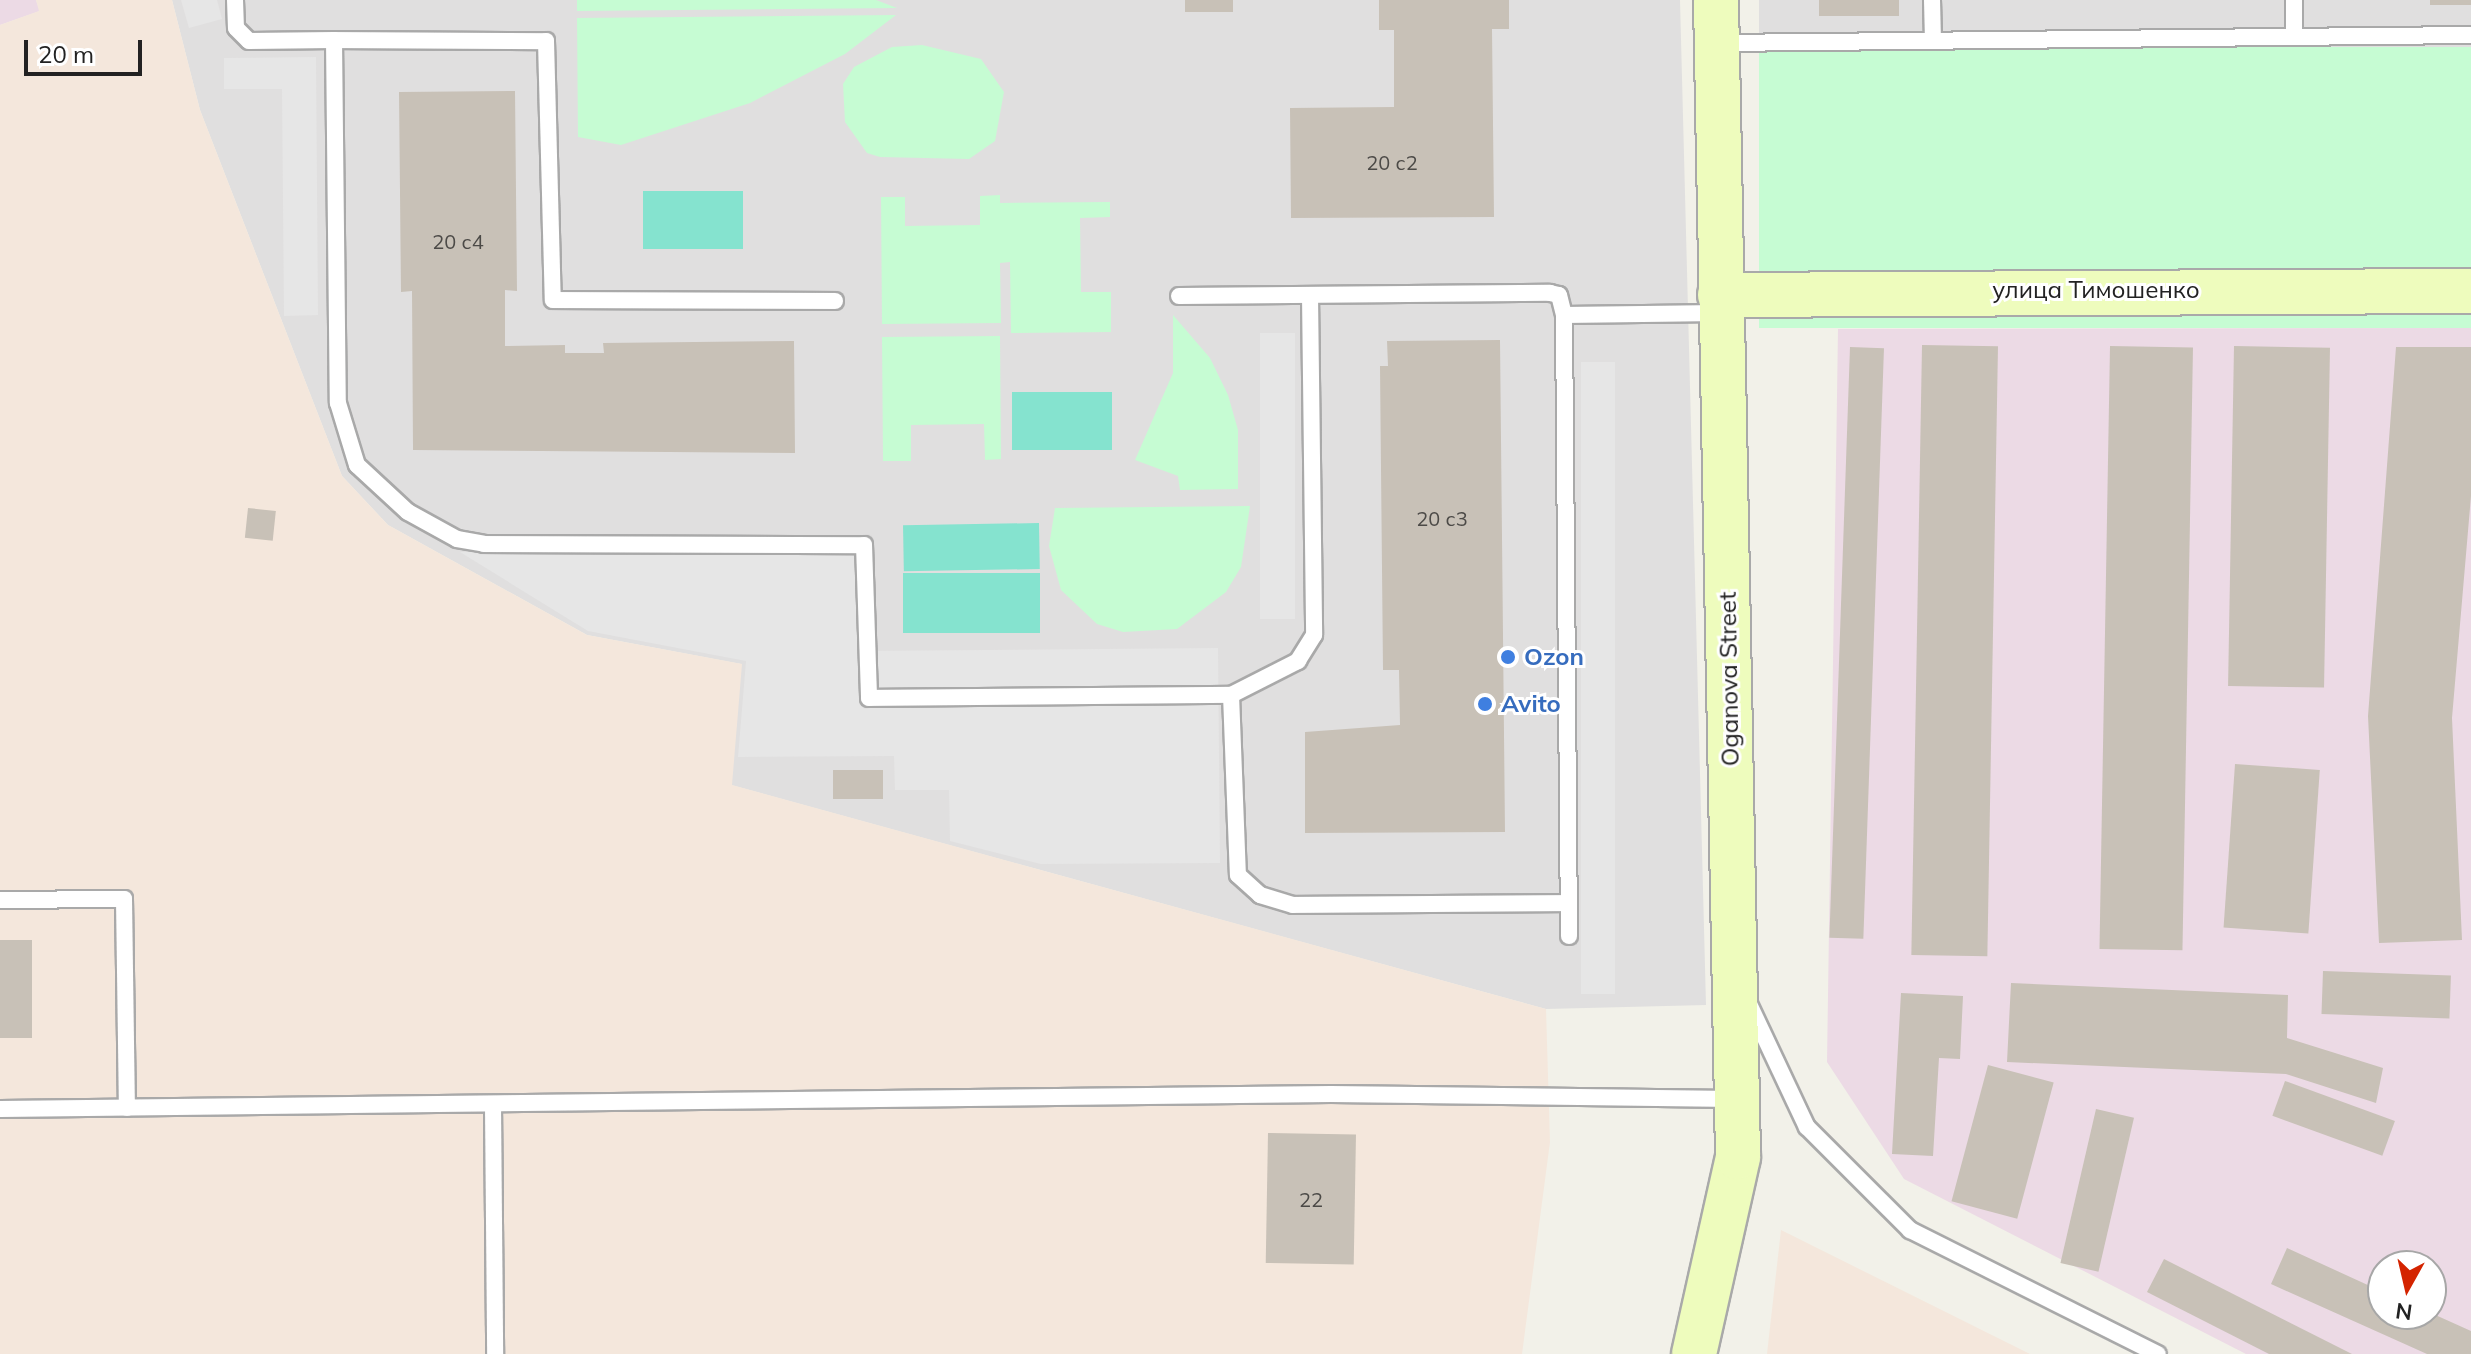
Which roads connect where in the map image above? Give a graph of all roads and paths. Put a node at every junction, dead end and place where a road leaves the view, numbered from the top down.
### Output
1 (235, 0) edge
2 (1716, 0) edge
3 (1932, 0) edge
4 (2294, 0) edge
5 (2471, 35) edge
6 (2294, 37) junction
7 (334, 40) junction
8 (1933, 40) junction
9 (1717, 43) junction
10 (2471, 291) edge
11 (1310, 295) junction
12 (1179, 296) dead end
13 (835, 301) dead end
14 (1720, 304) junction
15 (1564, 315) junction
16 (1231, 695) junction
17 (0, 900) edge
18 (1569, 903) junction
19 (1569, 936) dead end
20 (1737, 977) junction
21 (1738, 1099) junction
22 (493, 1106) junction
23 (127, 1108) junction
24 (0, 1109) edge
25 (495, 1354) edge
26 (1694, 1354) edge
27 (2158, 1354) edge

1 - 7 lane
2 - 9 main road, Oganova Street
3 - 8 lane
4 - 6 lane
5 - 6 lane
6 - 8 lane
7 - 13 lane
7 - 16 lane
8 - 9 lane
9 - 14 main road, Oganova Street
10 - 14 main road, улица Тимошенко
11 - 12 lane
11 - 15 lane
11 - 16 lane
14 - 15 lane
14 - 20 main road, Oganova Street
15 - 18 lane
16 - 18 lane
17 - 23 lane
18 - 19 lane
20 - 21 main road, Oganova Street
20 - 27 lane
21 - 22 lane
21 - 26 main road, Oganova Street
22 - 23 lane
22 - 25 lane
23 - 24 lane

